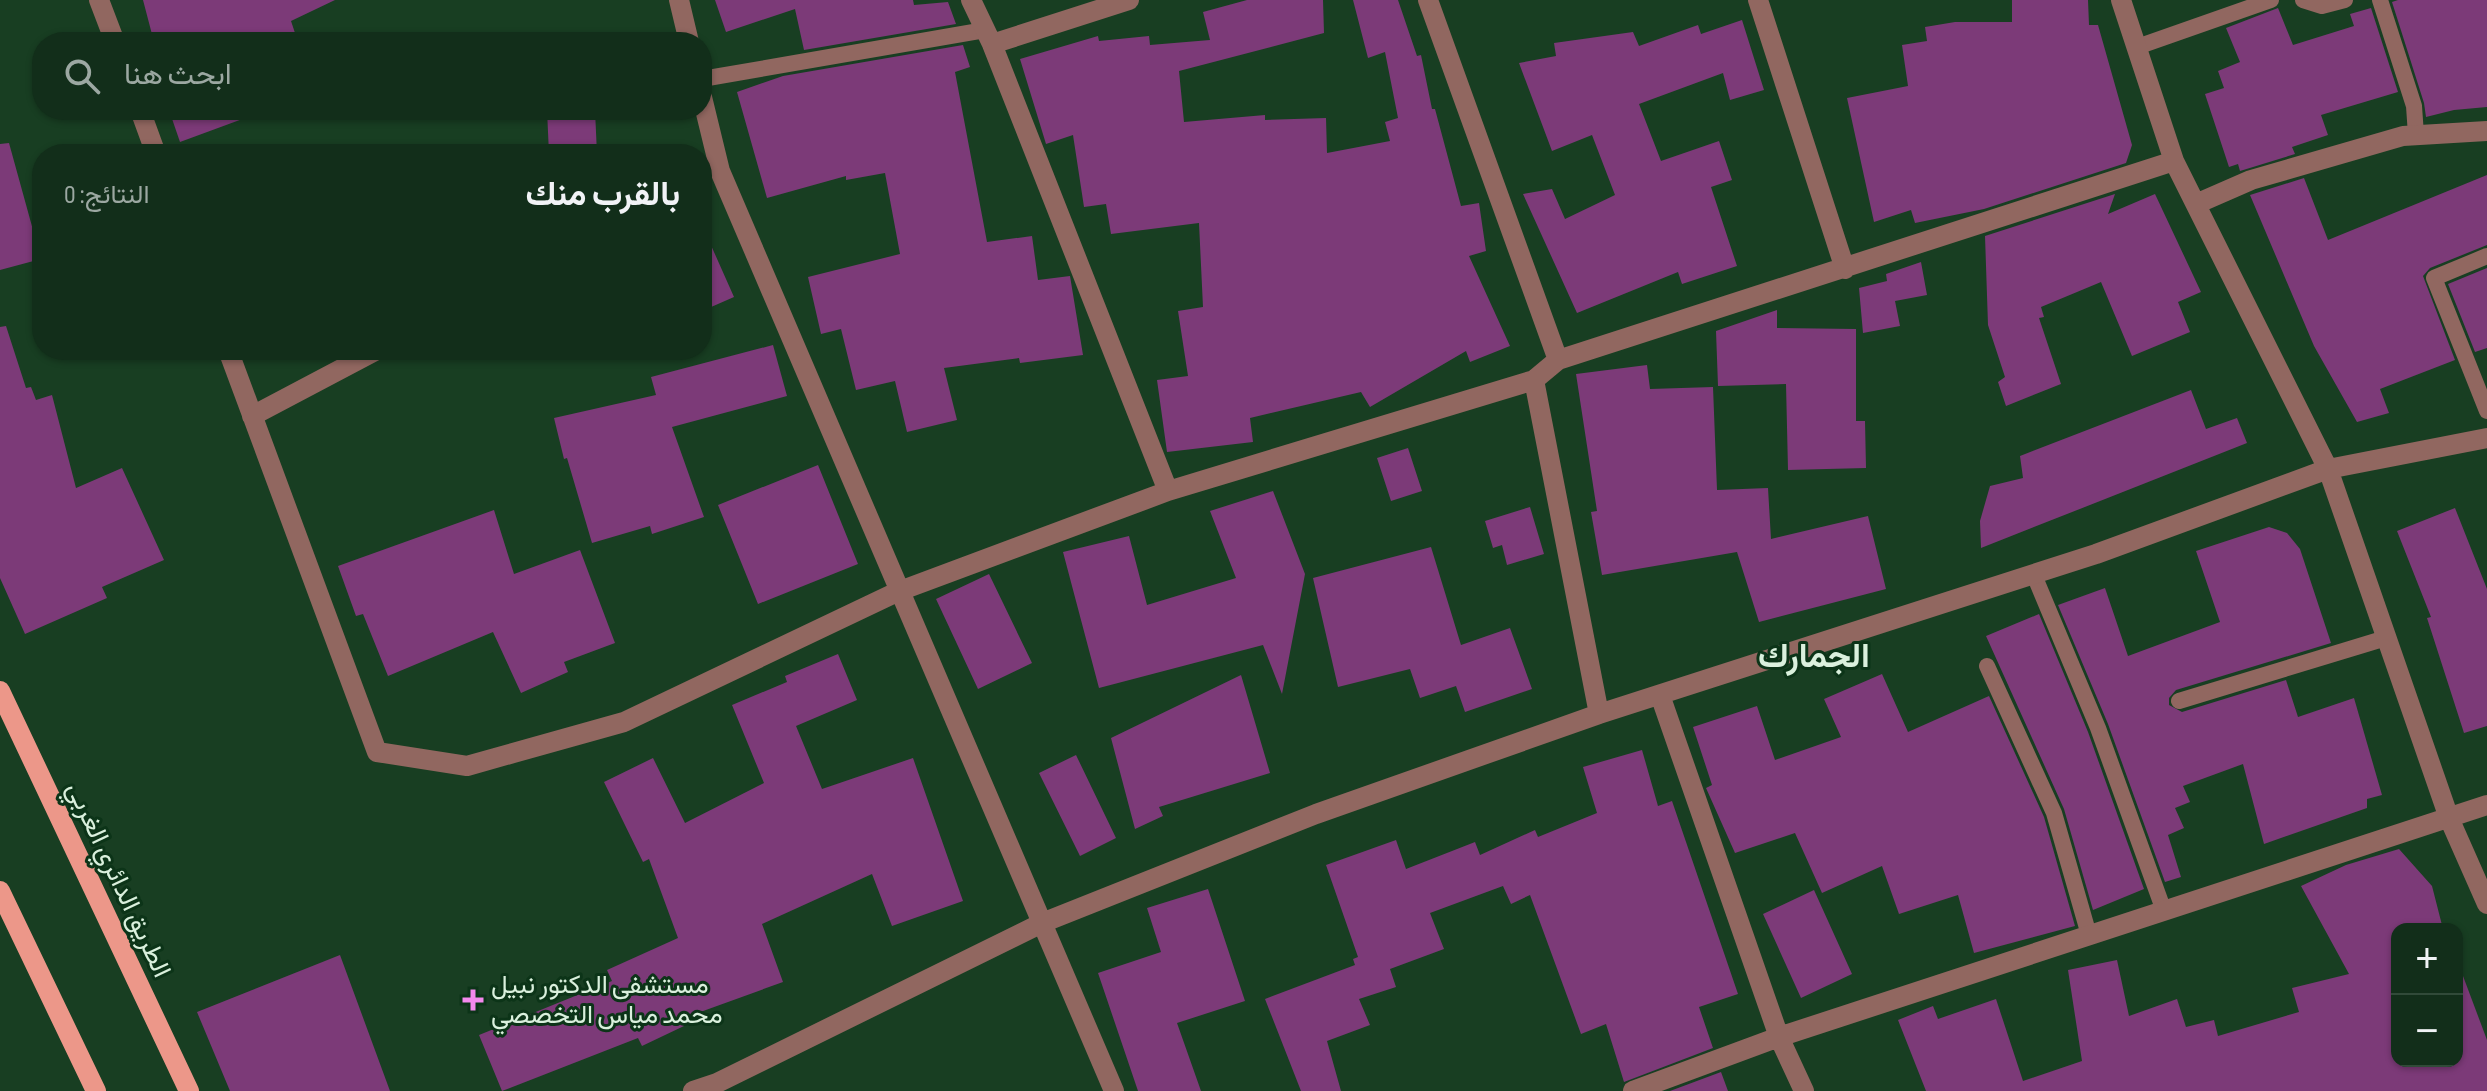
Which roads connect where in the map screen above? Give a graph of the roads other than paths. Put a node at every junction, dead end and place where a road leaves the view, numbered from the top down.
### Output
1 (99, 0) edge
2 (679, 0) edge
3 (971, 0) edge
4 (1129, 0) edge
5 (1428, 0) edge
6 (1758, 0) edge
7 (2121, 0) edge
8 (2271, 0) edge
9 (2303, 0) edge
10 (2345, 0) edge
11 (2380, 0) edge
12 (111, 32) edge
13 (687, 32) edge
14 (989, 37) junction
15 (2137, 47) junction
16 (712, 78) edge
17 (144, 120) edge
18 (705, 120) edge
19 (2487, 131) edge
20 (2416, 135) junction
21 (152, 144) edge
22 (707, 144) edge
23 (2174, 161) junction
24 (712, 177) edge
25 (2196, 204) junction
26 (2487, 256) edge
27 (1845, 269) junction
28 (232, 360) edge
29 (358, 360) edge
30 (1558, 360) junction
31 (1534, 380) junction
32 (2487, 411) edge
33 (252, 416) junction
34 (2487, 438) edge
35 (2328, 469) junction
36 (1168, 491) junction
37 (2034, 575) junction
38 (897, 592) junction
39 (2386, 638) junction
40 (1987, 666) dead end
41 (0, 691) edge
42 (1660, 695) junction
43 (2179, 701) dead end
44 (1599, 714) junction
45 (2487, 805) edge
46 (2449, 818) junction
47 (0, 891) edge
48 (2487, 904) edge
49 (2164, 911) junction
50 (1042, 923) junction
51 (2089, 935) junction
52 (1779, 1037) junction
53 (719, 1087) edge
54 (96, 1091) edge
55 (189, 1091) edge
56 (693, 1091) edge
57 (1114, 1091) edge
58 (1633, 1091) edge
59 (1804, 1091) edge

1 - 12 street
2 - 13 street
3 - 14 street
4 - 14 street
5 - 30 street
6 - 27 street
7 - 15 street
8 - 15 lane
9 - 10 lane
11 - 20 lane
14 - 16 lane
14 - 36 street
15 - 23 street
17 - 21 street
18 - 22 street
19 - 20 street
20 - 25 street
23 - 25 street
23 - 27 street
24 - 38 street
25 - 35 street
26 - 32 lane
27 - 30 street
28 - 33 street
29 - 33 street
30 - 31 street
31 - 36 street
31 - 44 street
33 - 38 street
34 - 35 street
35 - 37 street
35 - 39 street
36 - 38 street
37 - 42 street
37 - 49 lane
38 - 50 street
39 - 43 lane
39 - 46 street
40 - 51 lane
41 - 55 main road, الطريق الدائري الغربي
42 - 44 street
42 - 52 street
44 - 50 street
45 - 46 street
46 - 48 street
46 - 49 street
47 - 54 main road
49 - 51 street
50 - 53 street
50 - 57 street
51 - 52 street
52 - 58 street
52 - 59 street
53 - 56 street

